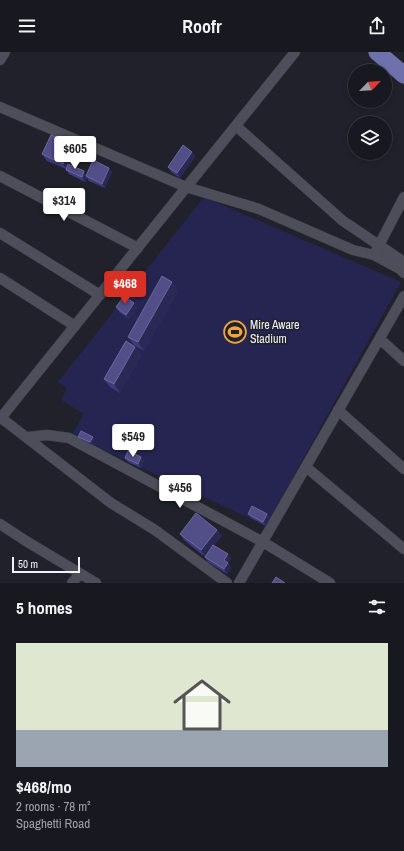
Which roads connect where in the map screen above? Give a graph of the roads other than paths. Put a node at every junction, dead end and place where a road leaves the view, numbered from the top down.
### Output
1 (4, 52) edge
2 (295, 52) edge
3 (378, 52) edge
4 (0, 60) edge
5 (404, 75) edge
6 (0, 107) edge
7 (236, 126) junction
8 (0, 176) edge
9 (186, 187) junction
10 (404, 197) edge
11 (0, 233) edge
12 (138, 248) junction
13 (376, 250) junction
14 (404, 262) edge
15 (404, 273) edge
16 (0, 278) edge
17 (100, 295) junction
18 (402, 303) edge
19 (75, 326) junction
20 (380, 339) junction
21 (404, 361) edge
22 (338, 410) junction
23 (0, 418) edge
24 (28, 437) junction
25 (306, 467) junction
26 (404, 468) edge
27 (0, 524) edge
28 (263, 542) junction
29 (404, 549) edge
30 (80, 574) junction
31 (72, 583) edge
32 (96, 583) edge
33 (227, 583) edge
34 (239, 583) edge
35 (330, 583) edge

1 - 4 street
2 - 7 street
3 - 5 main road
6 - 9 street
7 - 9 street
7 - 13 street
8 - 12 street
9 - 12 street
9 - 13 street
10 - 13 street
11 - 17 street
12 - 17 street
13 - 14 street
13 - 15 street
16 - 19 street
17 - 19 street
18 - 20 street
19 - 23 street
20 - 21 street
20 - 22 street
22 - 25 street
22 - 26 street
23 - 24 street
24 - 28 street
24 - 33 street
25 - 28 street
25 - 29 street
27 - 30 street
28 - 34 street
28 - 35 street
30 - 31 street
30 - 32 street

